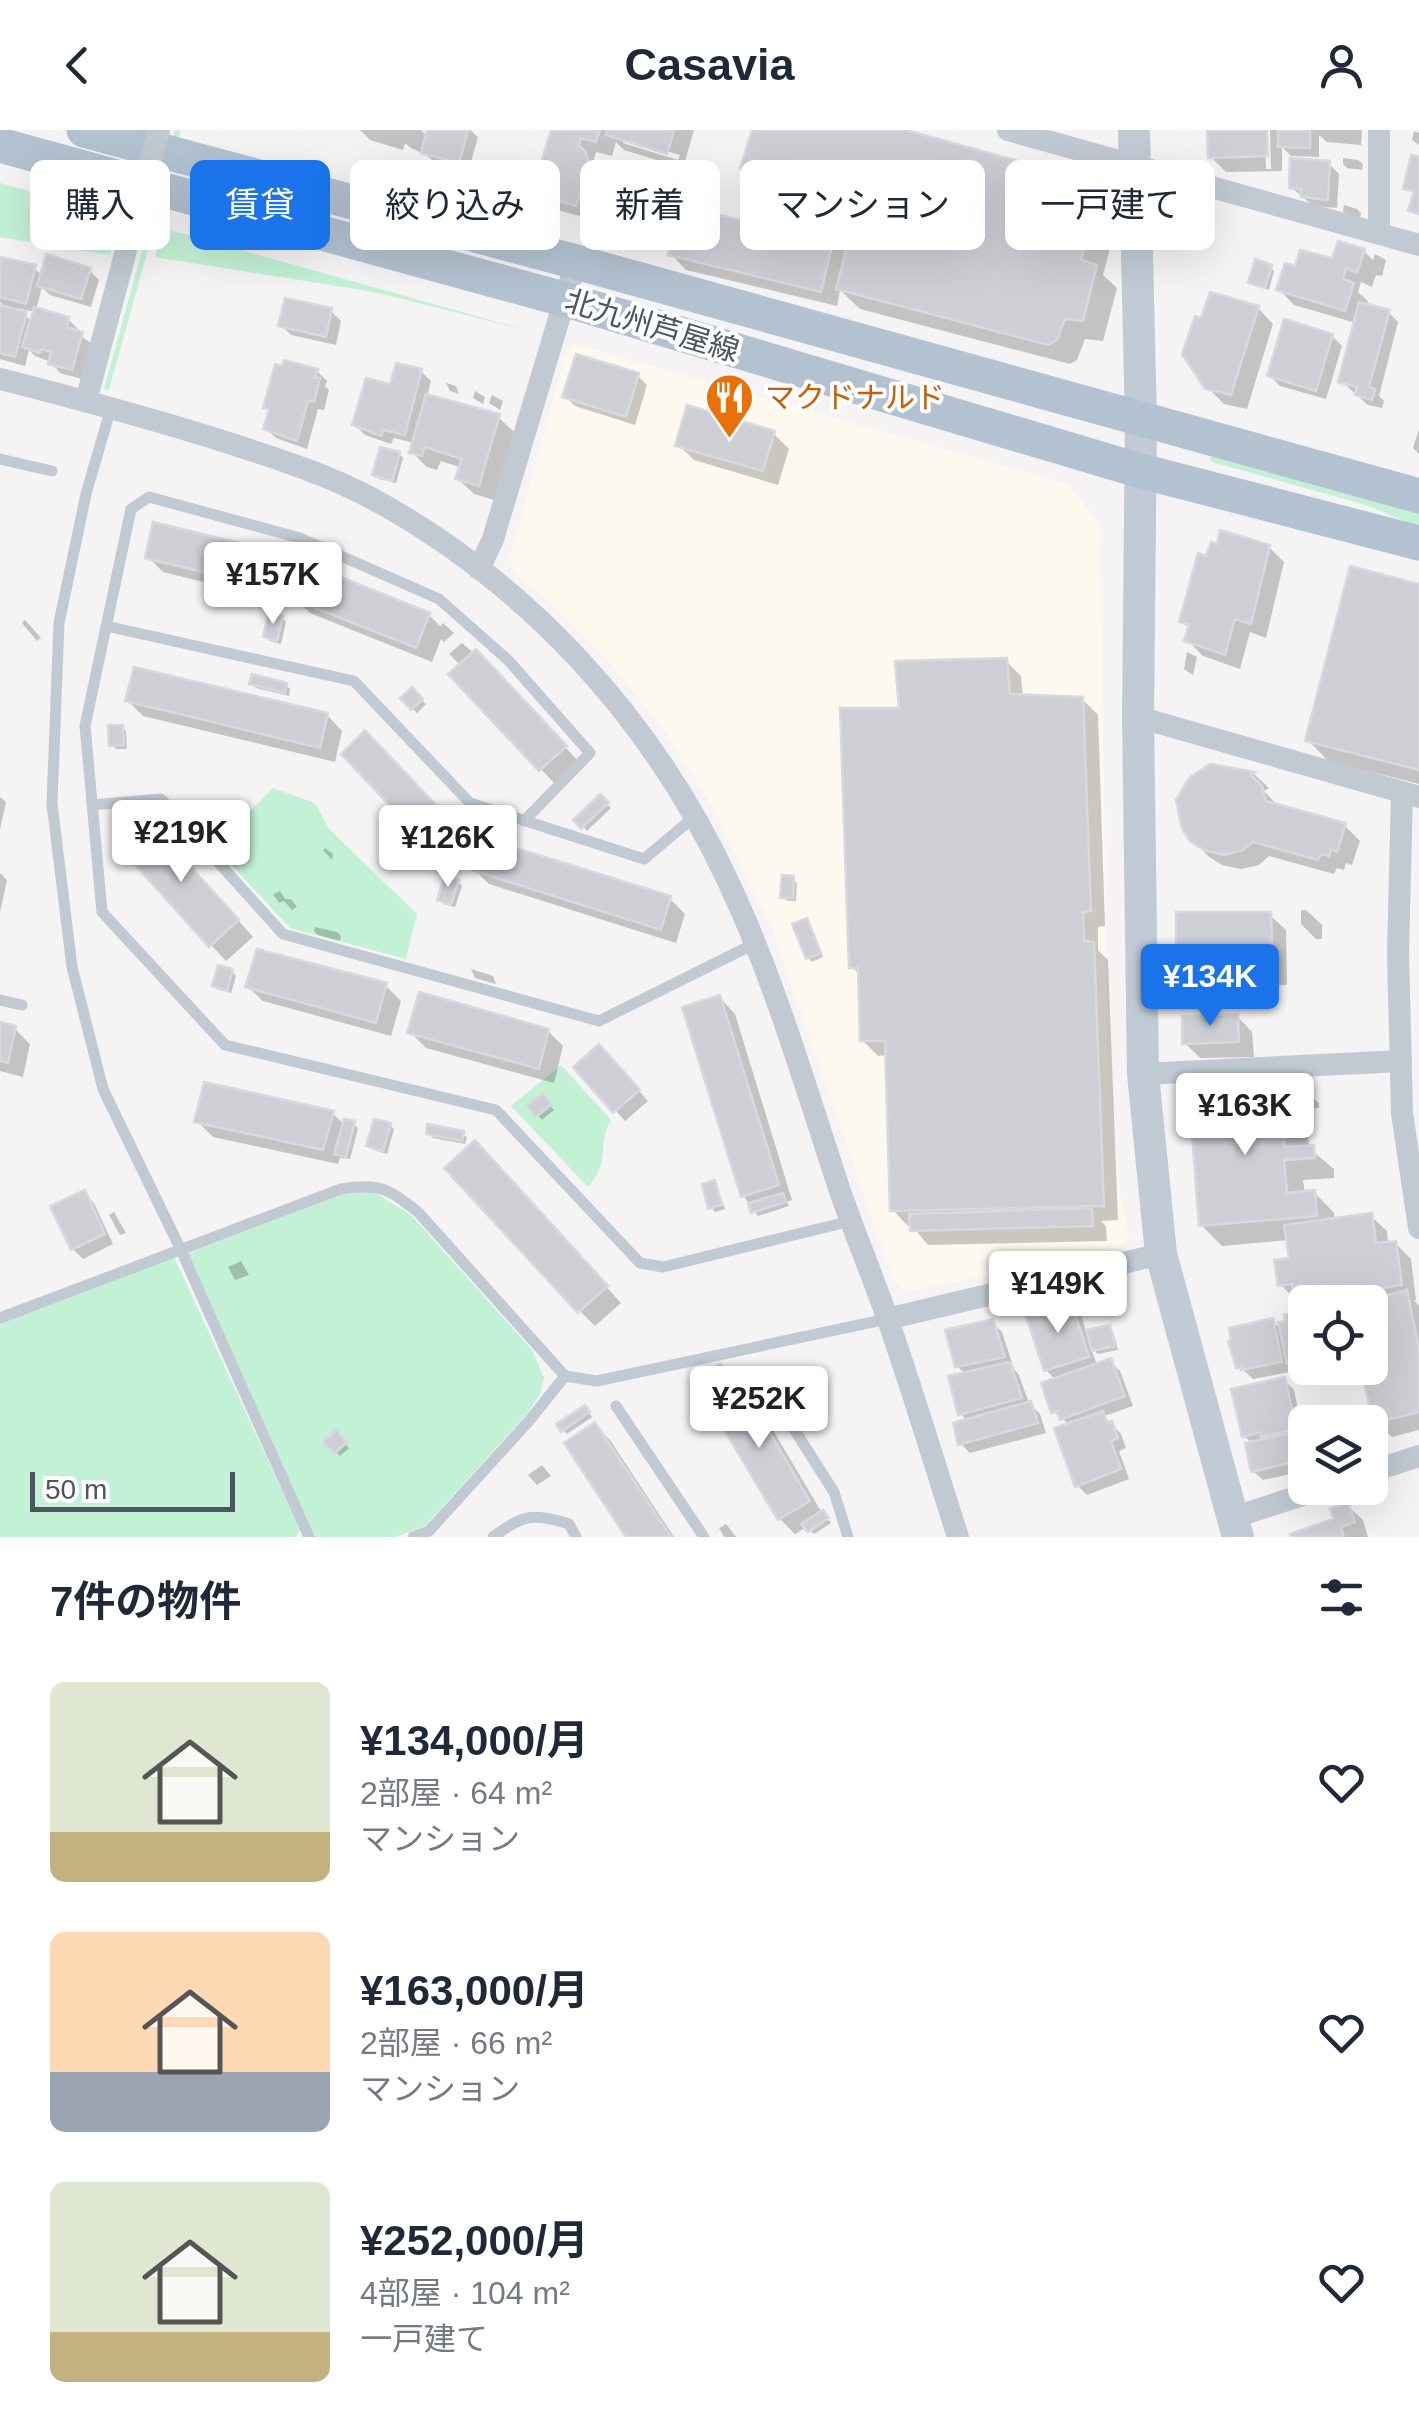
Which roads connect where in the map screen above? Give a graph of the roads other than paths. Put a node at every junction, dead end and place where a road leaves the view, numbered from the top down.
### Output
1 (84, 130) edge
2 (159, 130) edge
3 (1008, 130) edge
4 (1134, 130) edge
5 (1379, 130) edge
6 (0, 145) edge
7 (1114, 160) edge
8 (1135, 160) edge
9 (1215, 188) edge
10 (1379, 233) junction
11 (1419, 244) edge
12 (1137, 250) edge
13 (576, 262) junction
14 (564, 299) junction
15 (0, 378) edge
16 (86, 401) junction
17 (112, 408) junction
18 (1141, 421) junction
19 (0, 458) edge
20 (52, 471) dead end
21 (1141, 471) junction
22 (1419, 496) edge
23 (1419, 543) edge
24 (479, 569) junction
25 (106, 626) junction
26 (1138, 717) junction
27 (1411, 795) edge
28 (92, 806) junction
29 (695, 816) junction
30 (524, 821) junction
31 (754, 944) junction
32 (0, 1000) edge
33 (22, 1005) dead end
34 (1400, 1061) junction
35 (1143, 1074) junction
36 (1411, 1121) edge
37 (850, 1221) junction
38 (1419, 1228) edge
39 (182, 1250) junction
40 (1162, 1254) junction
41 (0, 1318) edge
42 (888, 1319) junction
43 (760, 1374) dead end
44 (564, 1376) junction
45 (616, 1406) dead end
46 (1419, 1456) edge
47 (1388, 1466) edge
48 (1288, 1504) edge
49 (1235, 1528) edge
50 (309, 1537) edge
51 (413, 1537) edge
52 (492, 1537) edge
53 (576, 1537) edge
54 (704, 1537) edge
55 (848, 1537) edge
56 (958, 1537) edge

1 - 13 main road, 北九州芦屋線
2 - 16 street, bridge
3 - 7 street
4 - 8 street
5 - 10 street
6 - 14 main road, 北九州芦屋線
9 - 10 street
10 - 11 street
12 - 18 street
13 - 14 street
13 - 18 main road, 北九州芦屋線
14 - 21 main road, 北九州芦屋線
14 - 24 street
15 - 16 street
16 - 17 street
17 - 24 street
17 - 39 lane
18 - 21 street
18 - 22 main road, 北九州芦屋線
19 - 20 lane
21 - 23 main road, 北九州芦屋線
21 - 26 street
24 - 29 street
25 - 28 lane
25 - 30 lane
25 - 30 lane
26 - 27 street
26 - 35 street
27 - 34 street
28 - 31 lane
28 - 37 lane
29 - 30 lane
29 - 31 street
31 - 37 street
32 - 33 lane
34 - 35 street
34 - 36 street
35 - 40 street
36 - 38 street
37 - 42 street
39 - 41 lane
39 - 44 lane
39 - 50 lane
40 - 42 street
40 - 49 street
42 - 44 lane
42 - 56 street
43 - 55 lane
44 - 51 lane
45 - 54 lane
46 - 47 street
48 - 49 street
52 - 53 lane

